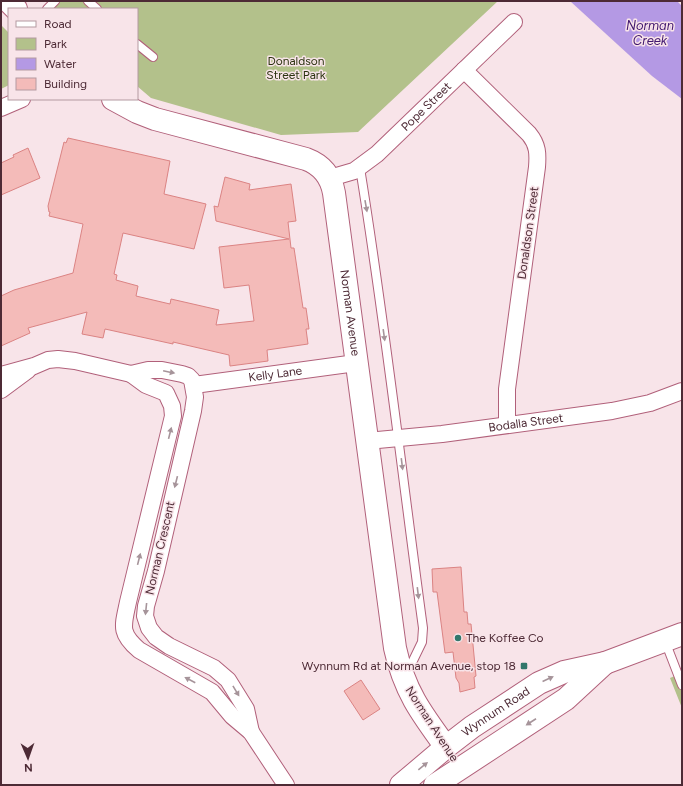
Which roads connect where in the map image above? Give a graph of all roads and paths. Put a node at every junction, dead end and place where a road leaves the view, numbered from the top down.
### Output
1 (88, 1) edge
2 (96, 8) edge
3 (514, 22) dead end
4 (138, 45) edge
5 (153, 57) dead end
6 (464, 70) junction
7 (20, 100) edge
8 (115, 100) edge
9 (1, 108) edge
10 (360, 168) junction
11 (330, 178) junction
12 (356, 364) junction
13 (34, 366) junction
14 (131, 374) junction
15 (1, 375) edge
16 (194, 385) junction
17 (1, 390) edge
18 (682, 392) edge
19 (506, 425) junction
20 (399, 438) junction
21 (367, 441) junction
22 (673, 637) edge
23 (605, 663) junction
24 (404, 680) junction
25 (682, 685) edge
26 (251, 732) junction
27 (446, 747) junction
28 (460, 768) junction
29 (286, 785) edge
30 (400, 785) edge
31 (436, 785) edge

1 - 2 lane
3 - 6 street, Pope Street
4 - 5 lane
6 - 10 street, Pope Street
6 - 19 street, Donaldson Street
7 - 9 street
8 - 11 street
10 - 11 street, Pope Street
10 -> 20 lane, Norman Avenue
11 - 12 street, Norman Avenue
12 - 16 street, Kelly Lane
12 - 21 street, Norman Avenue
13 - 14 street, Norman Crescent
13 - 15 street, Norman Crescent
13 - 17 street, Norman Crescent
14 -> 16 street, Norman Crescent
26 -> 14 street, Norman Crescent
16 -> 26 street, Norman Crescent
18 - 19 street, Bodalla Street
19 - 20 street, Bodalla Street
20 - 21 street, Bodalla Street
20 -> 24 lane, Norman Avenue
21 - 24 street, Norman Avenue
22 - 23 street, Wynnum Road
22 - 25 lane
27 -> 23 street, Wynnum Road
23 -> 28 street, Wynnum Road
24 - 27 street, Norman Avenue
26 - 29 street, Norman Crescent
27 - 28 street, Norman Avenue
30 -> 27 street, Wynnum Road
28 - 31 street, Wynnum Road

